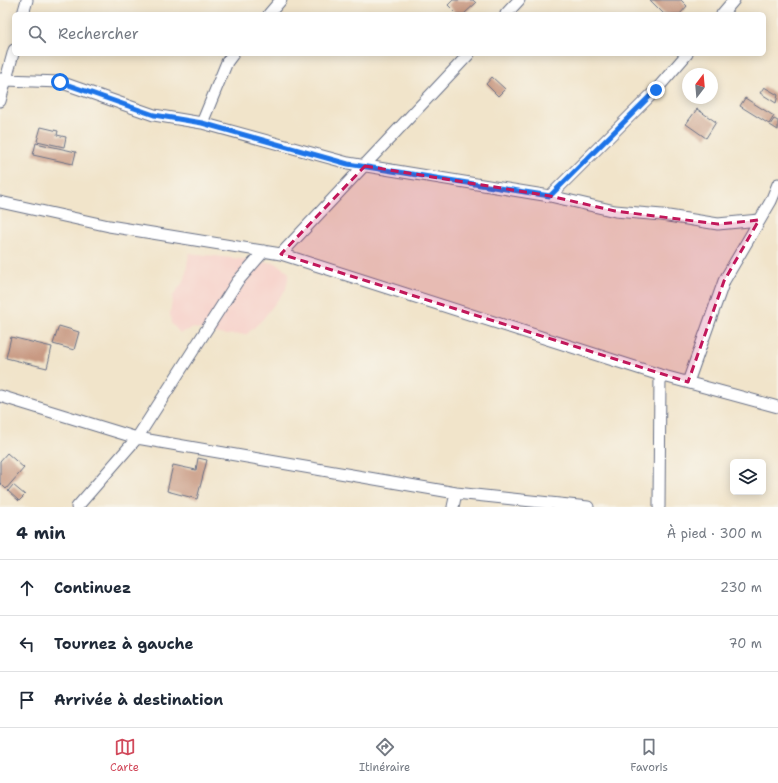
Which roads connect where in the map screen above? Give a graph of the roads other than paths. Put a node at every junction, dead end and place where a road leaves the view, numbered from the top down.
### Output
1 (27, 0) edge
2 (281, 0) edge
3 (519, 0) edge
4 (734, 0) edge
5 (24, 12) edge
6 (271, 12) edge
7 (508, 12) edge
8 (724, 12) edge
9 (12, 55) edge
10 (232, 56) edge
11 (467, 56) edge
12 (685, 56) edge
13 (3, 80) edge
14 (0, 101) edge
15 (202, 123) junction
16 (365, 166) junction
17 (778, 184) edge
18 (550, 196) junction
19 (0, 202) edge
20 (774, 203) edge
21 (759, 220) junction
22 (264, 251) junction
23 (281, 254) junction
24 (660, 375) junction
25 (688, 382) junction
26 (0, 396) edge
27 (778, 407) edge
28 (137, 438) junction
29 (456, 493) junction
30 (77, 507) edge
31 (453, 507) edge
32 (588, 507) edge
33 (660, 507) edge

1 - 5 street
2 - 6 street
3 - 7 street
4 - 8 street
9 - 13 street
10 - 15 street
11 - 16 street
12 - 18 street
13 - 14 street
13 - 15 street
15 - 16 street
16 - 18 street
16 - 23 street
17 - 20 street
18 - 21 street
19 - 22 street
20 - 21 street
21 - 25 street
22 - 23 street
22 - 28 street
23 - 24 street
24 - 25 street
24 - 33 street
25 - 27 street
26 - 28 street
28 - 29 street
28 - 30 street
29 - 31 street
29 - 32 street

